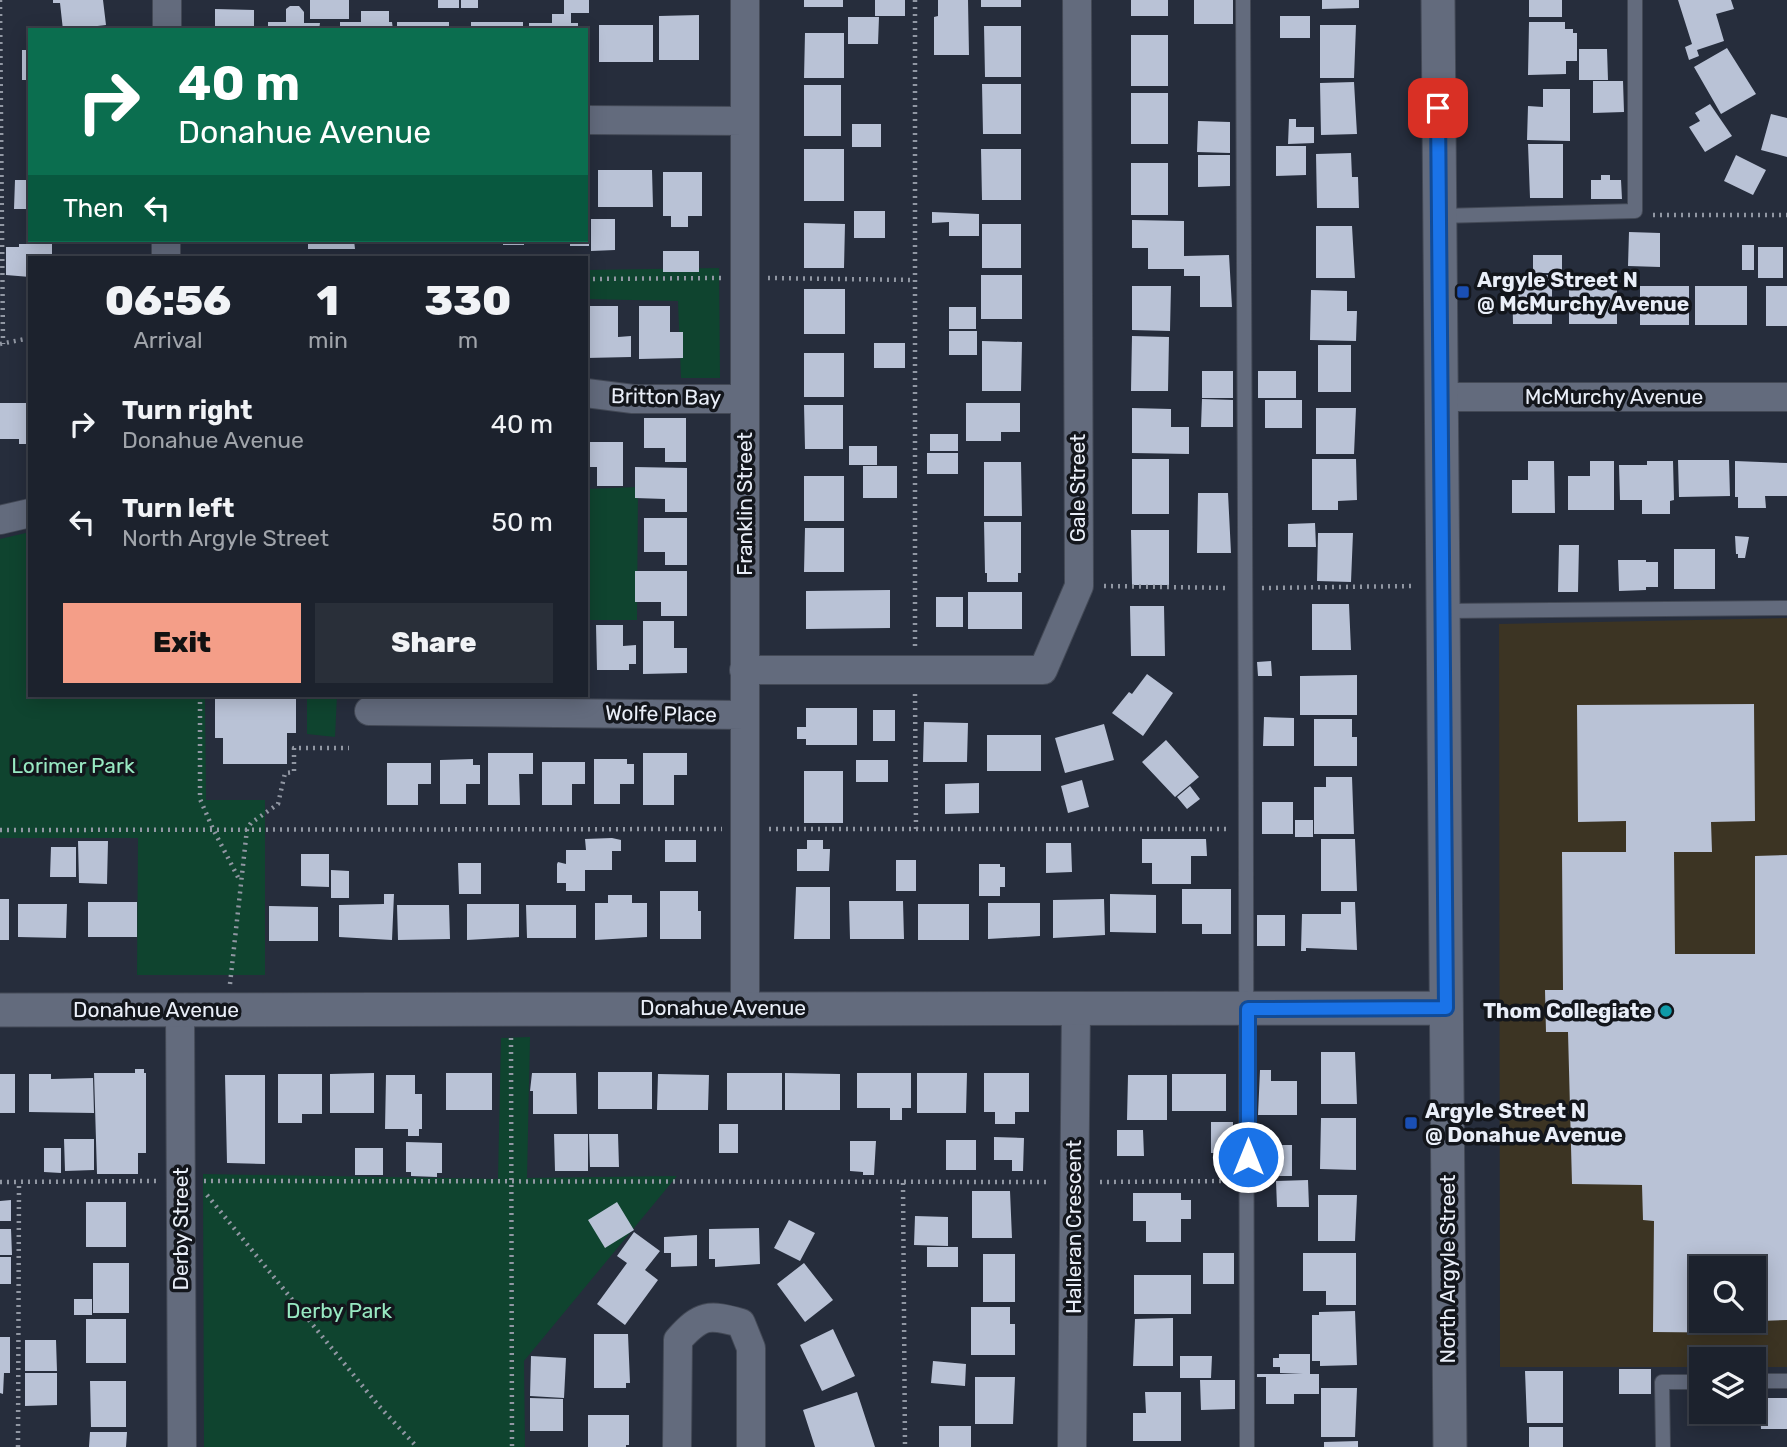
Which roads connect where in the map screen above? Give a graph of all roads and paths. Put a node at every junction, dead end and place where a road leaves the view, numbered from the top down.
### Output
1 (0, 0) edge
2 (167, 0) edge
3 (745, 0) edge
4 (915, 0) edge
5 (1077, 0) edge
6 (1243, 0) edge
7 (1438, 0) edge
8 (1635, 0) edge
9 (167, 28) edge
10 (588, 120) edge
11 (745, 121) junction
12 (1635, 211) junction
13 (1787, 215) edge
14 (1438, 216) junction
15 (28, 338) edge
16 (1, 344) edge
17 (588, 393) edge
18 (1440, 397) junction
19 (1787, 397) edge
20 (745, 399) junction
21 (28, 513) edge
22 (0, 520) edge
23 (1787, 608) edge
24 (1443, 611) junction
25 (744, 670) junction
26 (915, 671) junction
27 (200, 697) edge
28 (369, 711) dead end
29 (744, 715) junction
30 (349, 748) dead end
31 (213, 829) junction
32 (745, 829) junction
33 (916, 829) junction
34 (1247, 829) junction
35 (0, 830) edge
36 (247, 830) junction
37 (240, 881) junction
38 (1076, 1007) junction
39 (745, 1008) junction
40 (1446, 1008) junction
41 (228, 1009) junction
42 (512, 1009) junction
43 (1248, 1009) junction
44 (0, 1010) edge
45 (180, 1010) junction
46 (511, 1181) junction
47 (1248, 1181) junction
48 (0, 1182) edge
49 (19, 1182) junction
50 (1074, 1182) junction
51 (903, 1183) junction
52 (181, 1185) junction
53 (1766, 1381) edge
54 (1787, 1381) edge
55 (1689, 1382) edge
56 (18, 1447) edge
57 (182, 1447) edge
58 (417, 1447) edge
59 (512, 1447) edge
60 (677, 1447) edge
61 (751, 1447) edge
62 (905, 1447) edge
63 (1072, 1447) edge
64 (1247, 1447) edge
65 (1450, 1447) edge
66 (1663, 1447) edge

1 - 16 path
2 - 9 street
3 - 11 street, Franklin Street
4 - 26 path
5 - 26 street, Gale Street
6 - 34 lane
7 - 14 street, North Argyle Street
8 - 12 lane
10 - 11 street
11 - 20 street, Franklin Street
12 - 13 path
12 - 14 lane
14 - 18 street, North Argyle Street
15 - 16 path
17 - 20 street, Britton Bay
18 - 19 street, McMurchy Avenue
18 - 24 street, North Argyle Street
20 - 25 street, Franklin Street
21 - 22 street
23 - 24 lane
24 - 40 street, North Argyle Street
25 - 26 street, Gale Street
25 - 29 street, Franklin Street
26 - 33 path
27 - 31 path
28 - 29 street, Wolfe Place
29 - 32 street, Franklin Street
30 - 36 path
31 - 35 path
31 - 36 path
31 - 37 path
32 - 33 path
32 - 36 path
32 - 39 street, Franklin Street
33 - 34 path
34 - 43 lane
36 - 37 path
37 - 41 path
38 - 39 street, Donahue Avenue
38 - 43 street, Donahue Avenue
38 - 50 street, Halleran Crescent
39 - 42 street, Donahue Avenue
40 - 43 street, Donahue Avenue
40 - 65 street, North Argyle Street
41 - 42 street, Donahue Avenue
41 - 45 street, Donahue Avenue
42 - 46 path
43 - 47 lane
44 - 45 street, Donahue Avenue
45 - 52 street, Derby Street
46 - 51 path
46 - 52 path
46 - 59 path
47 - 50 path
47 - 64 lane
48 - 49 path
49 - 52 path
49 - 56 path
50 - 51 path
50 - 63 street, Halleran Crescent
51 - 62 path
52 - 57 street, Derby Street
52 - 58 path
53 - 54 lane
55 - 66 lane
60 - 61 street

